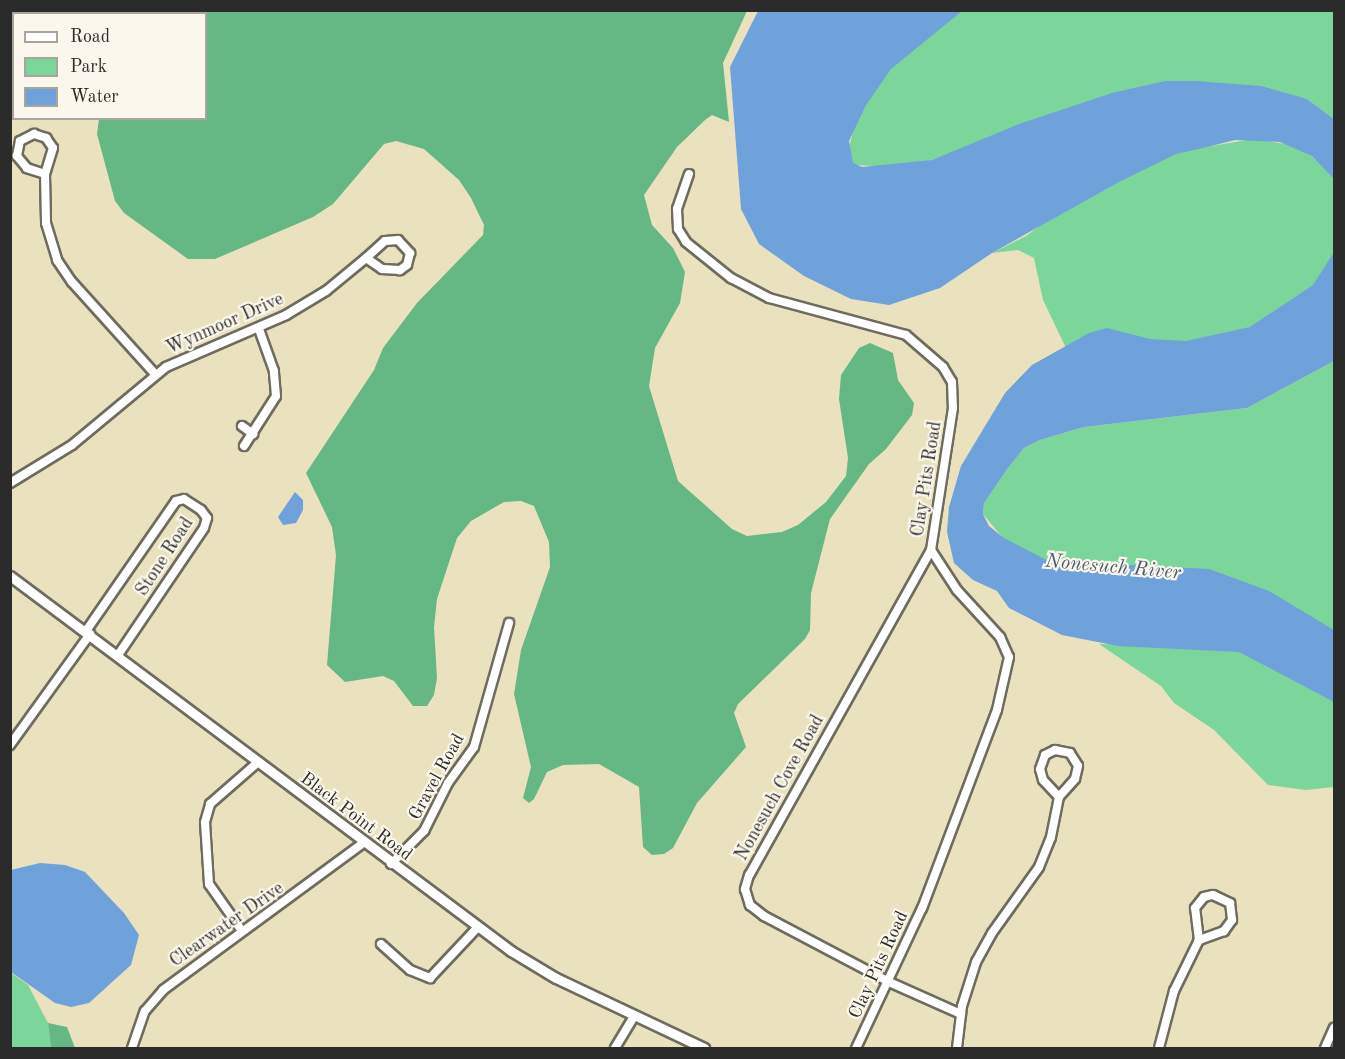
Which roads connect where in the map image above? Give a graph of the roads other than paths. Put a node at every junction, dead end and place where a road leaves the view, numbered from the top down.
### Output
1 (45, 174) junction
2 (689, 174) dead end
3 (366, 258) junction
4 (259, 329) junction
5 (155, 374) junction
6 (242, 426) dead end
7 (253, 434) junction
8 (244, 446) dead end
9 (10, 483) edge
10 (931, 550) junction
11 (10, 576) edge
12 (509, 623) dead end
13 (88, 632) junction
14 (118, 655) junction
15 (10, 745) edge
16 (257, 763) junction
17 (1059, 797) junction
18 (363, 843) junction
19 (391, 864) junction
20 (477, 928) junction
21 (242, 931) junction
22 (1199, 940) junction
23 (381, 944) dead end
24 (889, 982) junction
25 (961, 1014) junction
26 (634, 1016) junction
27 (1335, 1028) edge
28 (132, 1048) edge
29 (615, 1048) edge
30 (704, 1048) edge
31 (856, 1048) edge
32 (957, 1048) edge
33 (1159, 1048) edge
34 (1325, 1048) edge

1 - 1 street
1 - 5 street
2 - 10 street, Clay Pits Road
3 - 3 street, Wynmoor Drive
3 - 4 street, Wynmoor Drive
4 - 5 street, Wynmoor Drive
4 - 7 street
5 - 9 street, Wynmoor Drive
6 - 7 street
7 - 8 street
10 - 24 street, Clay Pits Road
10 - 24 street, Nonesuch Cove Road
11 - 13 main road, Black Point Road
12 - 19 street, Gravel Road
13 - 14 main road, Black Point Road
13 - 14 street, Stone Road
13 - 15 street
14 - 16 main road, Black Point Road
16 - 18 main road, Black Point Road
16 - 21 street
17 - 17 street
17 - 25 street
18 - 19 main road, Black Point Road
18 - 21 street, Clearwater Drive
19 - 20 main road, Black Point Road
20 - 23 street
20 - 26 main road, Black Point Road
21 - 28 street, Clearwater Drive
22 - 22 street
22 - 33 street
24 - 25 street, Nonesuch Cove Road
24 - 31 street, Clay Pits Road
25 - 32 street
26 - 29 street
26 - 30 main road, Black Point Road
27 - 34 street

